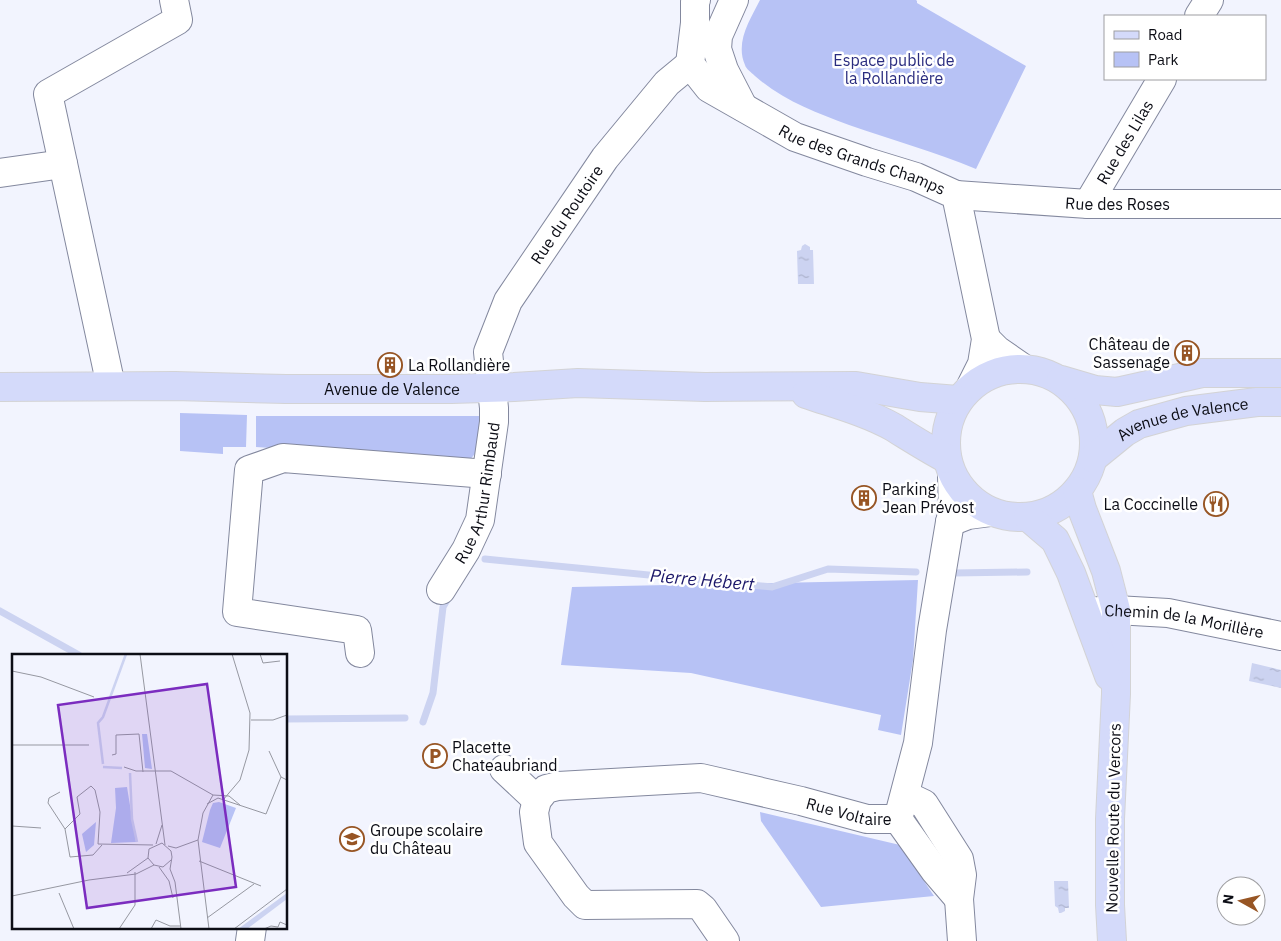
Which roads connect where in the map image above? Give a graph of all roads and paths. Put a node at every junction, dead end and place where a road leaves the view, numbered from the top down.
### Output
1 (174, 0) edge
2 (1209, 0) edge
3 (696, 1) edge
4 (733, 1) edge
5 (1200, 15) edge
6 (690, 64) junction
7 (1161, 80) edge
8 (743, 107) junction
9 (63, 164) junction
10 (0, 173) edge
11 (956, 195) junction
12 (1088, 204) junction
13 (1281, 204) edge
14 (986, 339) junction
15 (1023, 368) junction
16 (1281, 373) edge
17 (1060, 380) junction
18 (111, 386) junction
19 (786, 387) junction
20 (0, 388) edge
21 (492, 388) junction
22 (965, 393) junction
23 (1281, 402) edge
24 (1093, 458) junction
25 (950, 467) junction
26 (487, 474) junction
27 (1077, 491) junction
28 (991, 512) junction
29 (1028, 517) junction
30 (950, 522) junction
31 (441, 590) dead end
32 (1116, 610) junction
33 (1086, 612) junction
34 (1281, 636) edge
35 (360, 653) dead end
36 (1116, 694) junction
37 (504, 769) dead end
38 (537, 800) junction
39 (902, 807) junction
40 (252, 928) edge
41 (250, 941) edge
42 (726, 941) edge
43 (962, 941) edge
44 (1112, 941) edge

1 - 9 street
2 - 5 street
3 - 6 street
4 - 8 street
6 - 8 street
6 - 21 street, Rue du Routoire
7 - 12 street, Rue des Lilas
8 - 11 street, Rue des Grands Champs
9 - 10 street
9 - 18 street
11 - 12 street, Rue des Roses
11 - 14 street, Rue des Grands Champs
12 - 13 street, Rue des Roses
14 - 15 street
14 - 22 street, Rue des Grands Champs
15 - 17 main road
15 - 22 main road
16 - 17 main road, Avenue de Valence
17 - 24 main road
18 - 20 main road, Avenue de Valence
18 - 21 main road, Avenue de Valence
19 - 21 main road, Avenue de Valence
19 - 22 main road, Avenue de Valence
19 - 25 main road, Avenue de Valence
21 - 26 street, Rue Arthur Rimbaud
22 - 25 main road
23 - 24 main road, Avenue de Valence
24 - 27 main road
25 - 28 main road
25 - 30 street, Rue Voltaire
26 - 31 street, Rue Arthur Rimbaud
26 - 35 street
27 - 29 main road
27 - 32 main road, Nouvelle Route du Vercors
28 - 29 main road
28 - 30 street
29 - 33 main road, Nouvelle Route du Vercors
30 - 39 street, Rue Voltaire
32 - 33 street, Chemin de la Morillère
32 - 34 street, Chemin de la Morillère
32 - 36 main road, Nouvelle Route du Vercors
33 - 36 main road, Nouvelle Route du Vercors
36 - 44 main road, Nouvelle Route du Vercors
37 - 38 street
38 - 39 street, Rue Voltaire
38 - 42 street
39 - 43 street
40 - 41 street

